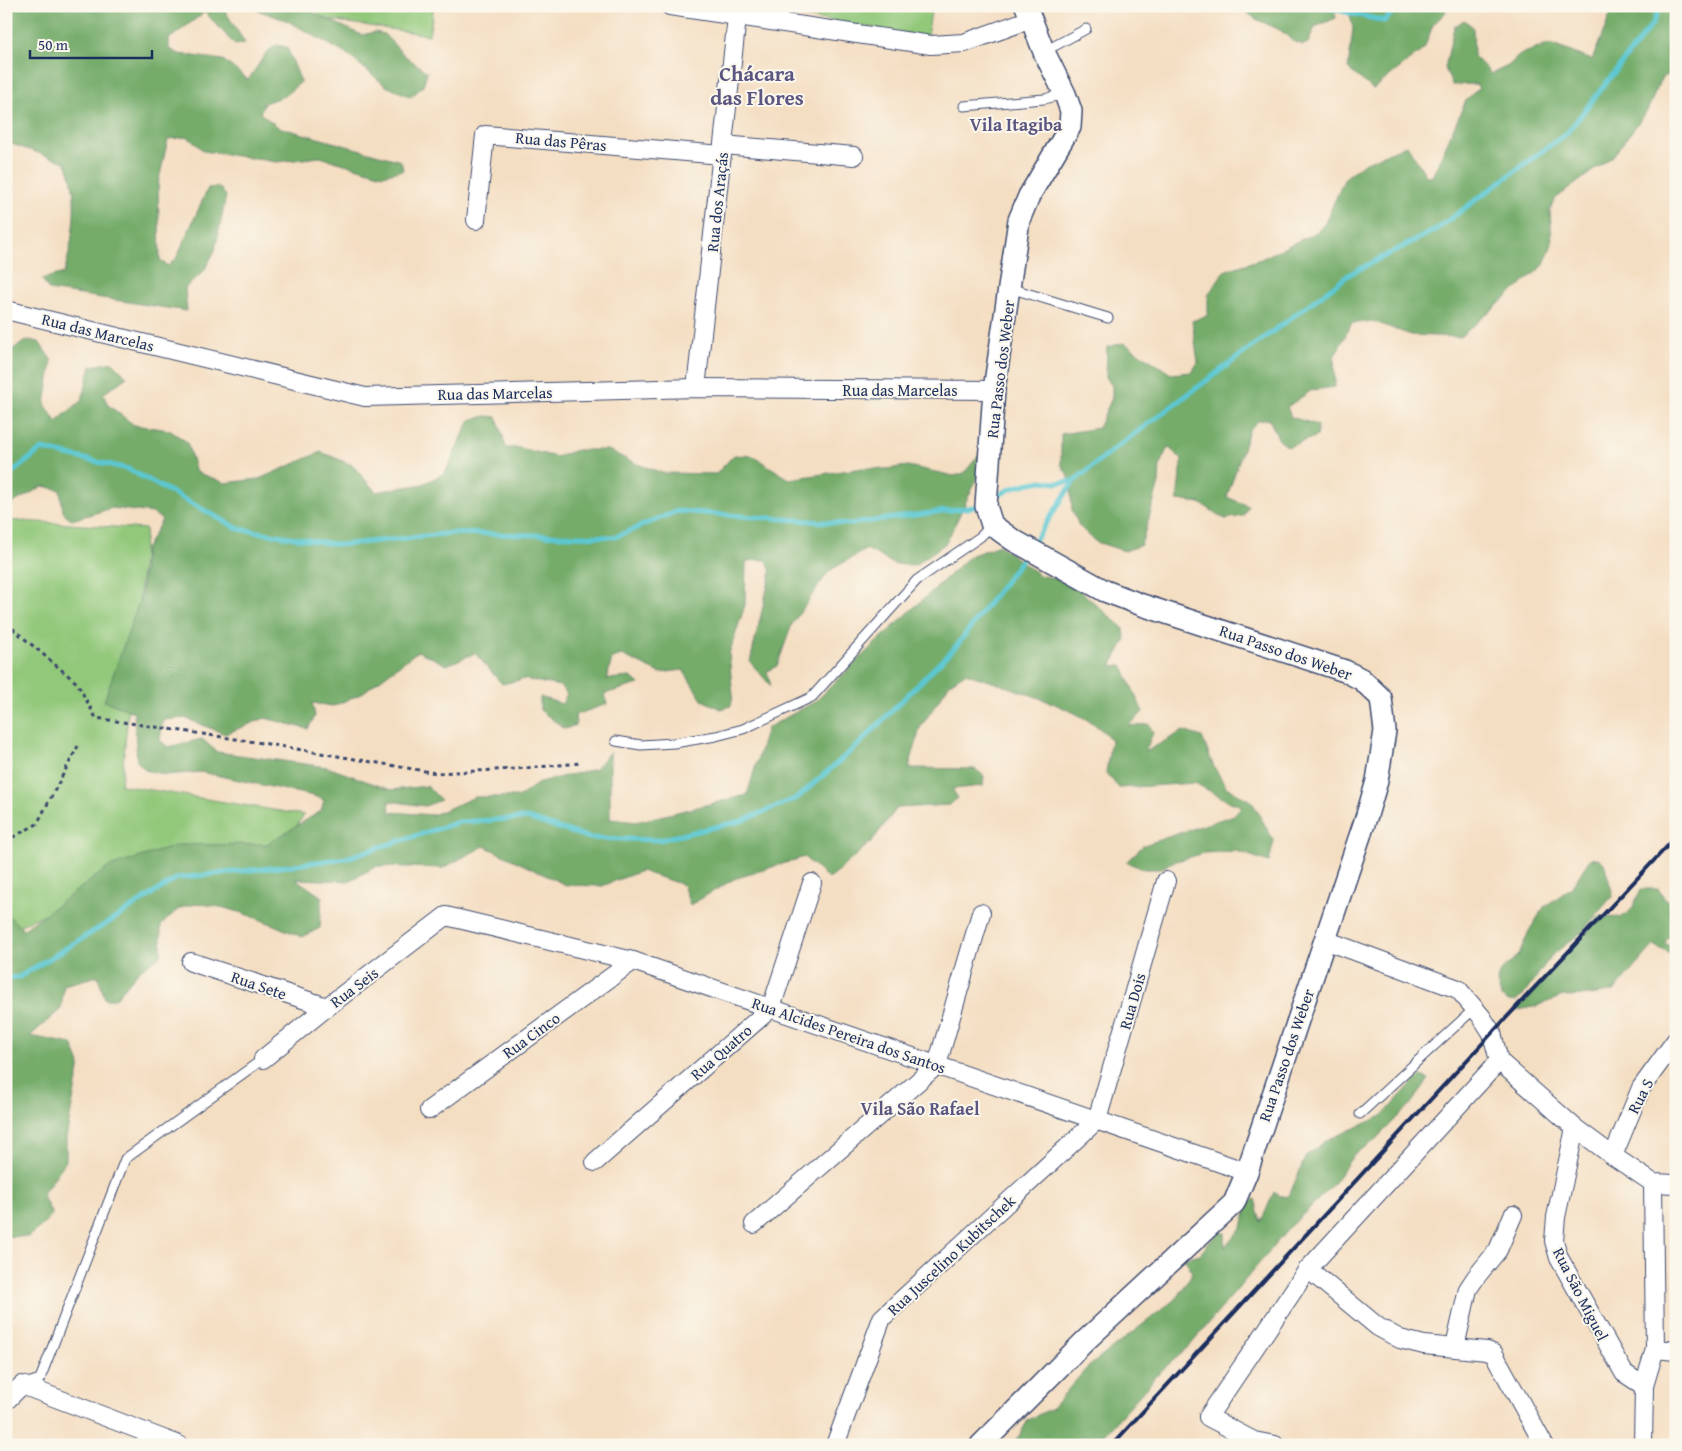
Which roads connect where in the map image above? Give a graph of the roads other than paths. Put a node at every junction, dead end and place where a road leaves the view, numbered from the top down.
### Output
1 (670, 6) edge
2 (1028, 13) edge
3 (737, 17) junction
4 (1086, 29) dead end
5 (1044, 52) junction
6 (1065, 94) junction
7 (964, 106) dead end
8 (722, 150) junction
9 (854, 156) dead end
10 (476, 220) dead end
11 (1010, 288) junction
12 (6, 310) edge
13 (1108, 318) dead end
14 (696, 388) junction
15 (994, 390) junction
16 (992, 525) junction
17 (616, 741) dead end
18 (1166, 881) dead end
19 (812, 883) dead end
20 (981, 913) dead end
21 (446, 916) joint
22 (1325, 940) junction
23 (633, 961) junction
24 (191, 962) dead end
25 (327, 1007) junction
26 (771, 1008) junction
27 (1474, 1009) junction
28 (1676, 1040) edge
29 (263, 1059) joint
30 (1499, 1061) junction
31 (937, 1065) junction
32 (429, 1110) dead end
33 (1360, 1114) dead end
34 (1097, 1120) junction
35 (1575, 1128) junction
36 (1613, 1156) junction
37 (595, 1162) dead end
38 (1246, 1172) junction
39 (1653, 1183) junction
40 (1676, 1184) edge
41 (1513, 1215) dead end
42 (754, 1224) dead end
43 (1308, 1269) junction
44 (1455, 1347) junction
45 (1656, 1349) junction
46 (1676, 1351) edge
47 (22, 1385) junction
48 (1644, 1386) junction
49 (6, 1401) edge
50 (179, 1445) edge
51 (835, 1445) edge
52 (981, 1445) edge
53 (1275, 1445) edge
54 (1544, 1445) edge
55 (1643, 1445) edge

1 - 3 street
2 - 3 street
2 - 5 street, Rua Passo dos Weber
3 - 8 street, Rua dos Araçás
4 - 5 lane
5 - 6 street, Rua Passo dos Weber
6 - 7 lane
6 - 11 street, Rua Passo dos Weber
8 - 9 street
8 - 10 street, Rua das Pêras
8 - 14 street, Rua dos Araçás
11 - 13 lane
11 - 15 street, Rua Passo dos Weber
12 - 14 street, Rua das Marcelas
14 - 15 street, Rua das Marcelas
15 - 16 street, Rua Passo dos Weber
16 - 17 lane
16 - 22 street, Rua Passo dos Weber
18 - 34 street, Rua Dois
19 - 26 street
20 - 31 street
21 - 23 street, Rua Alcides Pereira dos Santos
21 - 25 street, Rua Seis
22 - 27 street
22 - 38 street, Rua Passo dos Weber
23 - 26 street, Rua Alcides Pereira dos Santos
23 - 32 street, Rua Cinco
24 - 25 street, Rua Sete
25 - 29 street, Rua Seis
26 - 31 street, Rua Alcides Pereira dos Santos
26 - 37 street, Rua Quatro
27 - 30 street
27 - 33 lane
28 - 36 street, Rua S
29 - 47 lane
30 - 35 street
30 - 43 street
31 - 34 street, Rua Alcides Pereira dos Santos
31 - 42 street
34 - 38 street, Rua Alcides Pereira dos Santos
34 - 51 street, Rua Juscelino Kubitschek
35 - 36 street
35 - 48 street, Rua São Miguel
36 - 39 street
38 - 52 street, Rua Passo dos Weber
39 - 40 street
39 - 45 street
41 - 44 street
43 - 44 street
43 - 53 street
44 - 54 street
45 - 46 street
45 - 48 street
47 - 49 street
47 - 50 street
48 - 55 street

